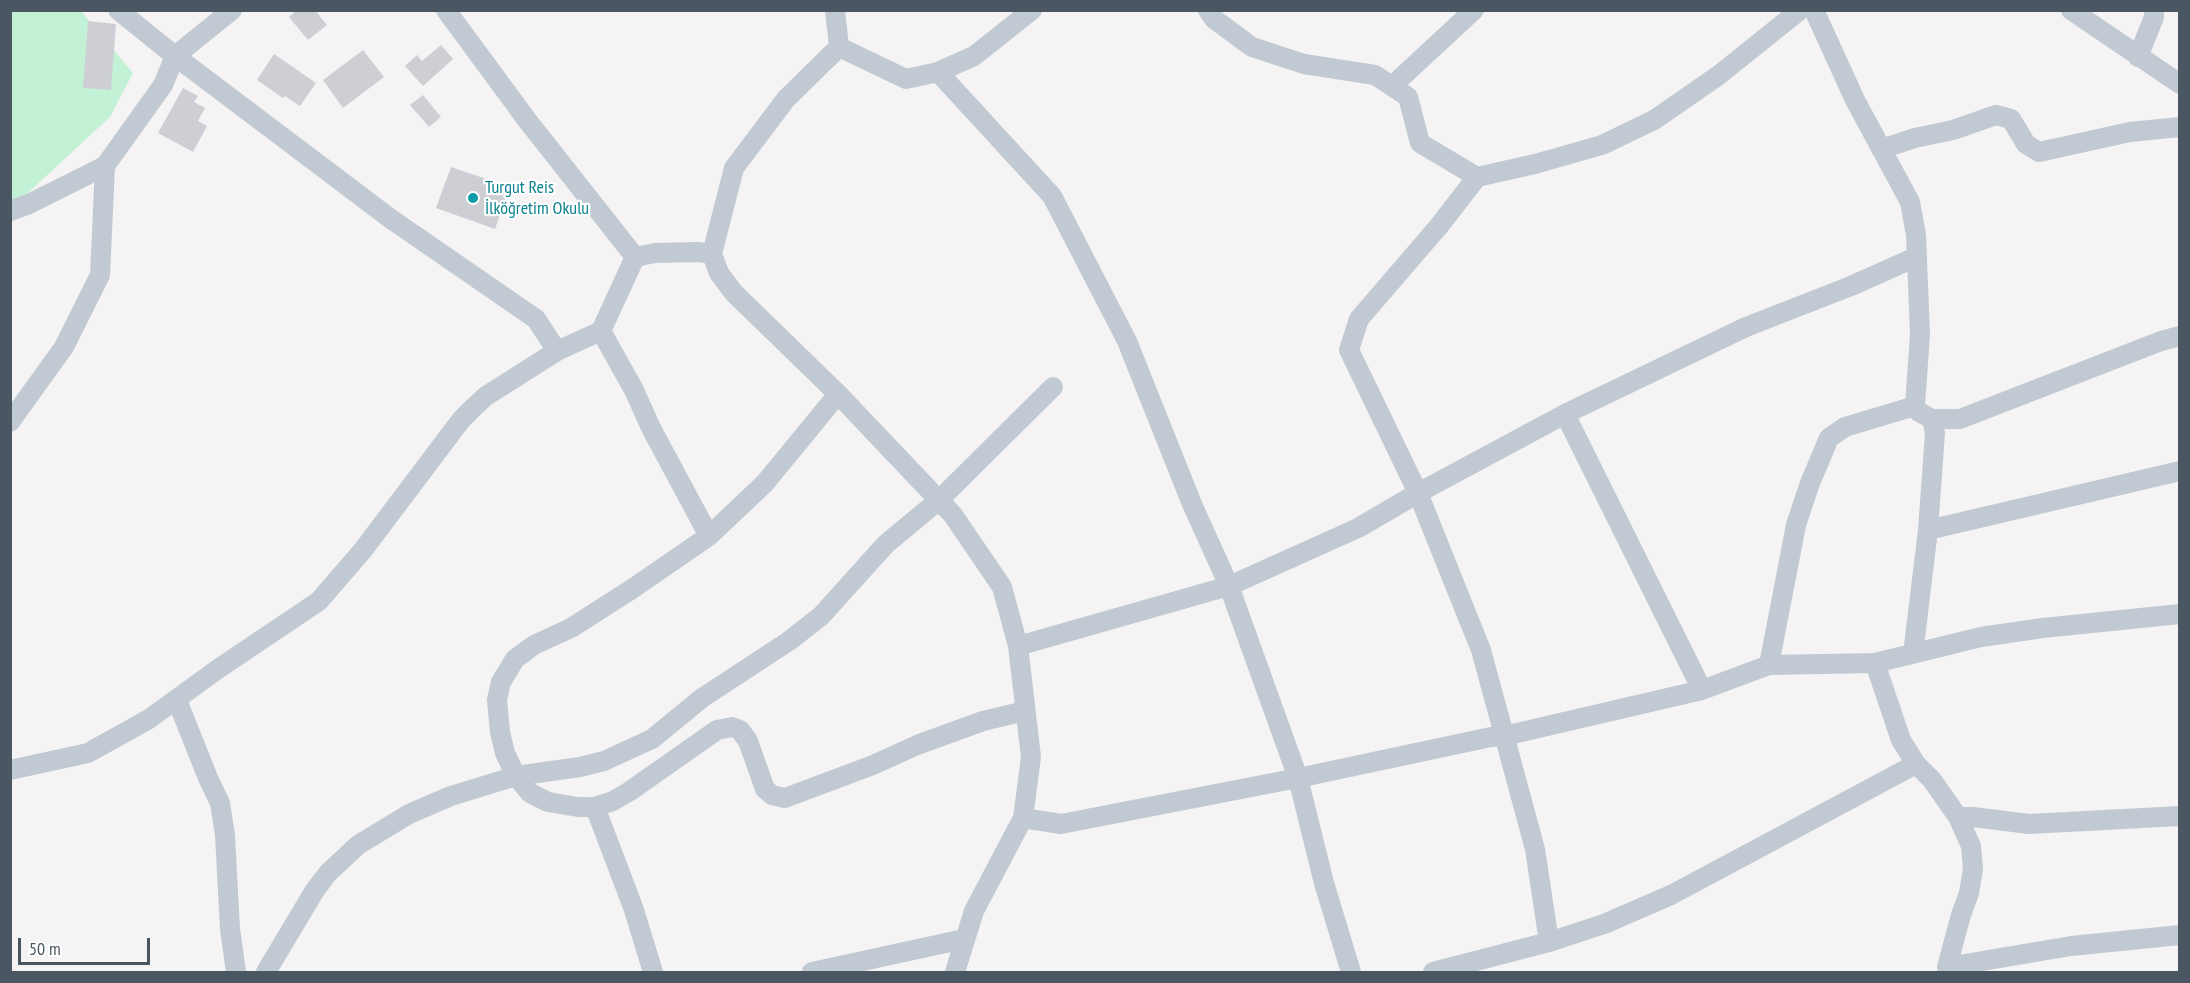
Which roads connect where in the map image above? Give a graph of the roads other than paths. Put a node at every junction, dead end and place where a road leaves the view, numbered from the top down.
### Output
1 (118, 10) edge
2 (232, 10) edge
3 (446, 10) edge
4 (835, 10) edge
5 (1032, 10) edge
6 (1208, 10) edge
7 (1474, 10) edge
8 (1800, 10) edge
9 (1814, 10) edge
10 (2071, 10) edge
11 (2154, 10) edge
12 (839, 47) junction
13 (175, 56) junction
14 (2138, 57) junction
15 (939, 72) junction
16 (2180, 84) edge
17 (1392, 86) junction
18 (2180, 127) edge
19 (1881, 149) junction
20 (105, 166) junction
21 (1477, 177) junction
22 (10, 211) edge
23 (712, 254) junction
24 (635, 257) junction
25 (1916, 257) junction
26 (601, 332) junction
27 (2180, 336) edge
28 (556, 351) junction
29 (1053, 387) dead end
30 (838, 394) junction
31 (1915, 406) junction
32 (1565, 414) junction
33 (1932, 419) junction
34 (10, 422) edge
35 (2180, 471) edge
36 (1418, 493) junction
37 (939, 500) junction
38 (1928, 530) junction
39 (709, 536) junction
40 (1229, 586) junction
41 (2180, 614) edge
42 (1018, 646) junction
43 (1912, 654) junction
44 (1875, 663) junction
45 (1768, 665) junction
46 (1702, 690) junction
47 (177, 700) junction
48 (1025, 711) junction
49 (1504, 736) junction
50 (1916, 764) junction
51 (10, 770) edge
52 (516, 776) junction
53 (1298, 778) junction
54 (596, 807) junction
55 (2180, 816) edge
56 (1958, 817) junction
57 (1023, 818) junction
58 (2180, 935) edge
59 (964, 939) junction
60 (1549, 942) junction
61 (1948, 970) edge
62 (236, 972) edge
63 (266, 972) edge
64 (653, 972) edge
65 (812, 972) edge
66 (955, 972) edge
67 (1350, 972) edge
68 (1433, 972) edge

1 - 13 street
2 - 13 street
3 - 24 street
4 - 12 street
5 - 15 street
6 - 17 street
7 - 17 street
8 - 21 street
9 - 19 street
10 - 14 street
11 - 14 street
12 - 15 street
12 - 23 street
13 - 20 street
13 - 28 street
14 - 16 street
15 - 40 street
17 - 21 street
18 - 19 street
19 - 25 street
20 - 22 street
20 - 34 street
21 - 36 street
23 - 24 street
23 - 30 street
24 - 26 street
25 - 31 street
25 - 32 street
26 - 28 street
26 - 39 street
27 - 33 street
28 - 47 street
29 - 37 street
30 - 37 street
30 - 39 street
31 - 33 street
31 - 45 street
32 - 36 street
32 - 46 street
33 - 38 street
35 - 38 street
36 - 40 street
36 - 49 street
37 - 42 street
37 - 52 street
38 - 43 street
39 - 52 street
40 - 42 street
40 - 53 street
41 - 43 street
42 - 48 street
43 - 44 street
44 - 45 street
44 - 50 street
45 - 46 street
46 - 49 street
47 - 51 street
47 - 62 street
48 - 54 street
48 - 57 street
49 - 53 street
49 - 60 street
50 - 56 street
50 - 60 street
52 - 54 street
52 - 63 street
53 - 57 street
53 - 67 street
54 - 64 street
55 - 56 street
56 - 61 street
57 - 59 street
58 - 61 street
59 - 65 street
59 - 66 street
60 - 68 street

